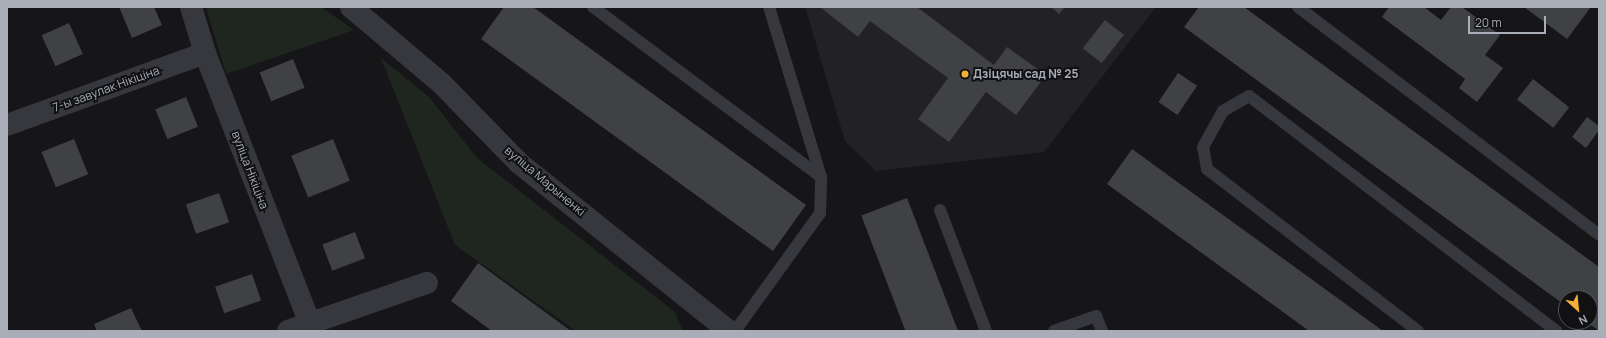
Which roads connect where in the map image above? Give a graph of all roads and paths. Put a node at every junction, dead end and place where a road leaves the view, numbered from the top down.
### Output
1 (191, 7) edge
2 (351, 7) edge
3 (594, 7) edge
4 (768, 7) edge
5 (1298, 7) edge
6 (205, 53) junction
7 (7, 125) edge
8 (821, 177) junction
9 (940, 210) dead end
10 (1599, 235) edge
11 (427, 284) dead end
12 (311, 327) edge
13 (288, 331) edge
14 (728, 331) edge
15 (735, 331) edge
16 (986, 331) edge
17 (1054, 331) edge
18 (1102, 331) edge
19 (1418, 331) edge
20 (1556, 331) edge

1 - 6 street, вуліца Нікіціна
2 - 14 street, вуліца Марыненкі
3 - 8 lane
4 - 8 lane
5 - 10 lane
6 - 7 street, 7-ы завулак Нікіціна
6 - 12 street, вуліца Нікіціна
8 - 15 lane
9 - 16 lane
11 - 12 street
12 - 13 street
17 - 18 lane
19 - 20 lane

